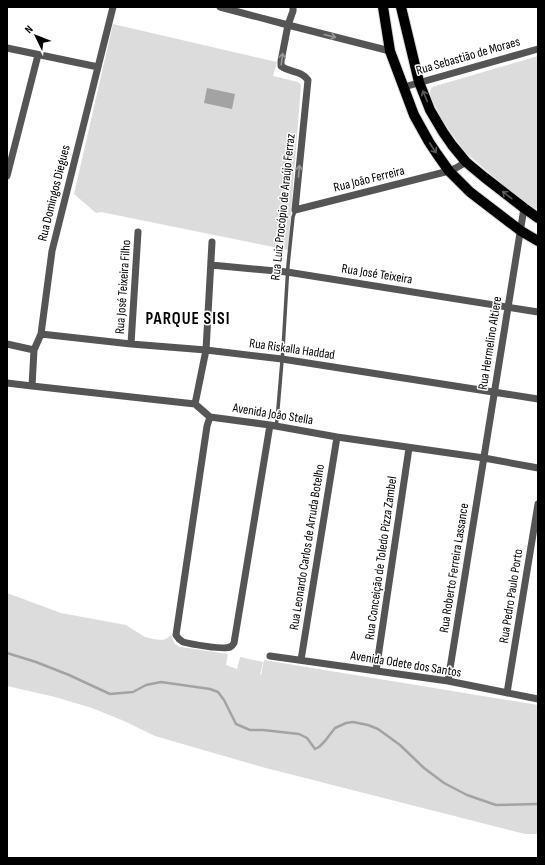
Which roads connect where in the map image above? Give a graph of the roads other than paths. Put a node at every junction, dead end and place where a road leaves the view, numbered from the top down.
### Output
1 (113, 7) edge
2 (220, 7) edge
3 (293, 7) edge
4 (383, 7) edge
5 (401, 7) edge
6 (288, 25) junction
7 (7, 48) edge
8 (538, 48) edge
9 (390, 50) junction
10 (38, 55) junction
11 (98, 67) junction
12 (419, 82) junction
13 (404, 87) junction
14 (466, 162) junction
15 (449, 171) junction
16 (7, 176) edge
17 (524, 208) junction
18 (295, 210) junction
19 (538, 218) edge
20 (521, 231) junction
21 (138, 232) dead end
22 (538, 241) edge
23 (212, 242) dead end
24 (211, 265) junction
25 (287, 272) junction
26 (508, 307) junction
27 (538, 312) edge
28 (41, 334) junction
29 (7, 344) edge
30 (131, 344) junction
31 (34, 350) junction
32 (206, 350) junction
33 (282, 359) junction
34 (7, 383) edge
35 (32, 386) junction
36 (495, 392) junction
37 (538, 399) edge
38 (195, 404) junction
39 (210, 417) junction
40 (273, 426) junction
41 (337, 437) junction
42 (409, 448) junction
43 (484, 458) junction
44 (538, 468) edge
45 (538, 504) edge
46 (270, 656) dead end
47 (301, 660) junction
48 (376, 671) junction
49 (448, 681) junction
50 (507, 693) junction
51 (538, 698) edge

1 - 11 street, Rua Domingos Diegues
2 - 6 street
3 - 6 street, Rua Luiz Procópio de Araújo Ferraz
4 - 9 main road
5 - 12 main road
6 -> 9 street
18 -> 6 street, Rua Luiz Procópio de Araújo Ferraz
7 - 10 street
8 - 12 street, Rua Sebastião de Moraes
9 - 13 main road
10 - 11 street
10 - 16 street
11 - 28 street, Rua Domingos Diegues
12 - 13 street, Rua Sebastião de Moraes
14 -> 12 main road
13 -> 15 main road
14 - 15 street, Rua João Ferreira
17 -> 14 main road
15 - 18 street, Rua João Ferreira
15 - 20 main road
17 - 19 main road
17 - 20 street, Rua Hermelino Altiere
18 - 25 lane, Rua Luiz Procópio de Araújo Ferraz
20 - 22 main road
20 - 26 street, Rua Hermelino Altiere
21 - 30 street, Rua José Teixeira Filho
23 - 24 street
24 - 25 street, Rua José Teixeira
24 - 32 street
25 - 26 street, Rua José Teixeira
25 - 33 lane, Rua Luiz Procópio de Araújo Ferraz
26 - 27 street, Rua José Teixeira
26 - 36 street, Rua Hermelino Altiere
28 - 30 street, Rua Riskalla Haddad
28 - 31 street, Rua Domingos Diegues
29 - 31 street
30 - 32 street, Rua Riskalla Haddad
31 - 35 street, Rua Domingos Diegues
32 - 33 street, Rua Riskalla Haddad
32 - 38 street
33 - 36 street, Rua Riskalla Haddad
33 - 40 lane, Rua Luiz Procópio de Araújo Ferraz
34 - 35 street
35 - 38 street
36 - 37 street, Rua Riskalla Haddad
36 - 43 street, Rua Hermelino Altiere
38 - 39 street
39 - 40 street, Avenida João Stella
39 - 40 street
40 - 41 street, Avenida João Stella
41 - 42 street, Avenida João Stella
41 - 47 street, Rua Leonardo Carlos de Arruda Botelho
42 - 43 street, Avenida João Stella
42 - 48 street, Rua Conceição de Toledo Pizza Zambel
43 - 44 street, Avenida João Stella
43 - 49 street, Rua Roberto Ferreira Lassance
45 - 50 street, Rua Pedro Paulo Porto
46 - 47 street, Avenida Odete dos Santos
47 - 48 street, Avenida Odete dos Santos
48 - 49 street, Avenida Odete dos Santos
49 - 50 street, Avenida Odete dos Santos
50 - 51 street, Avenida Odete dos Santos

